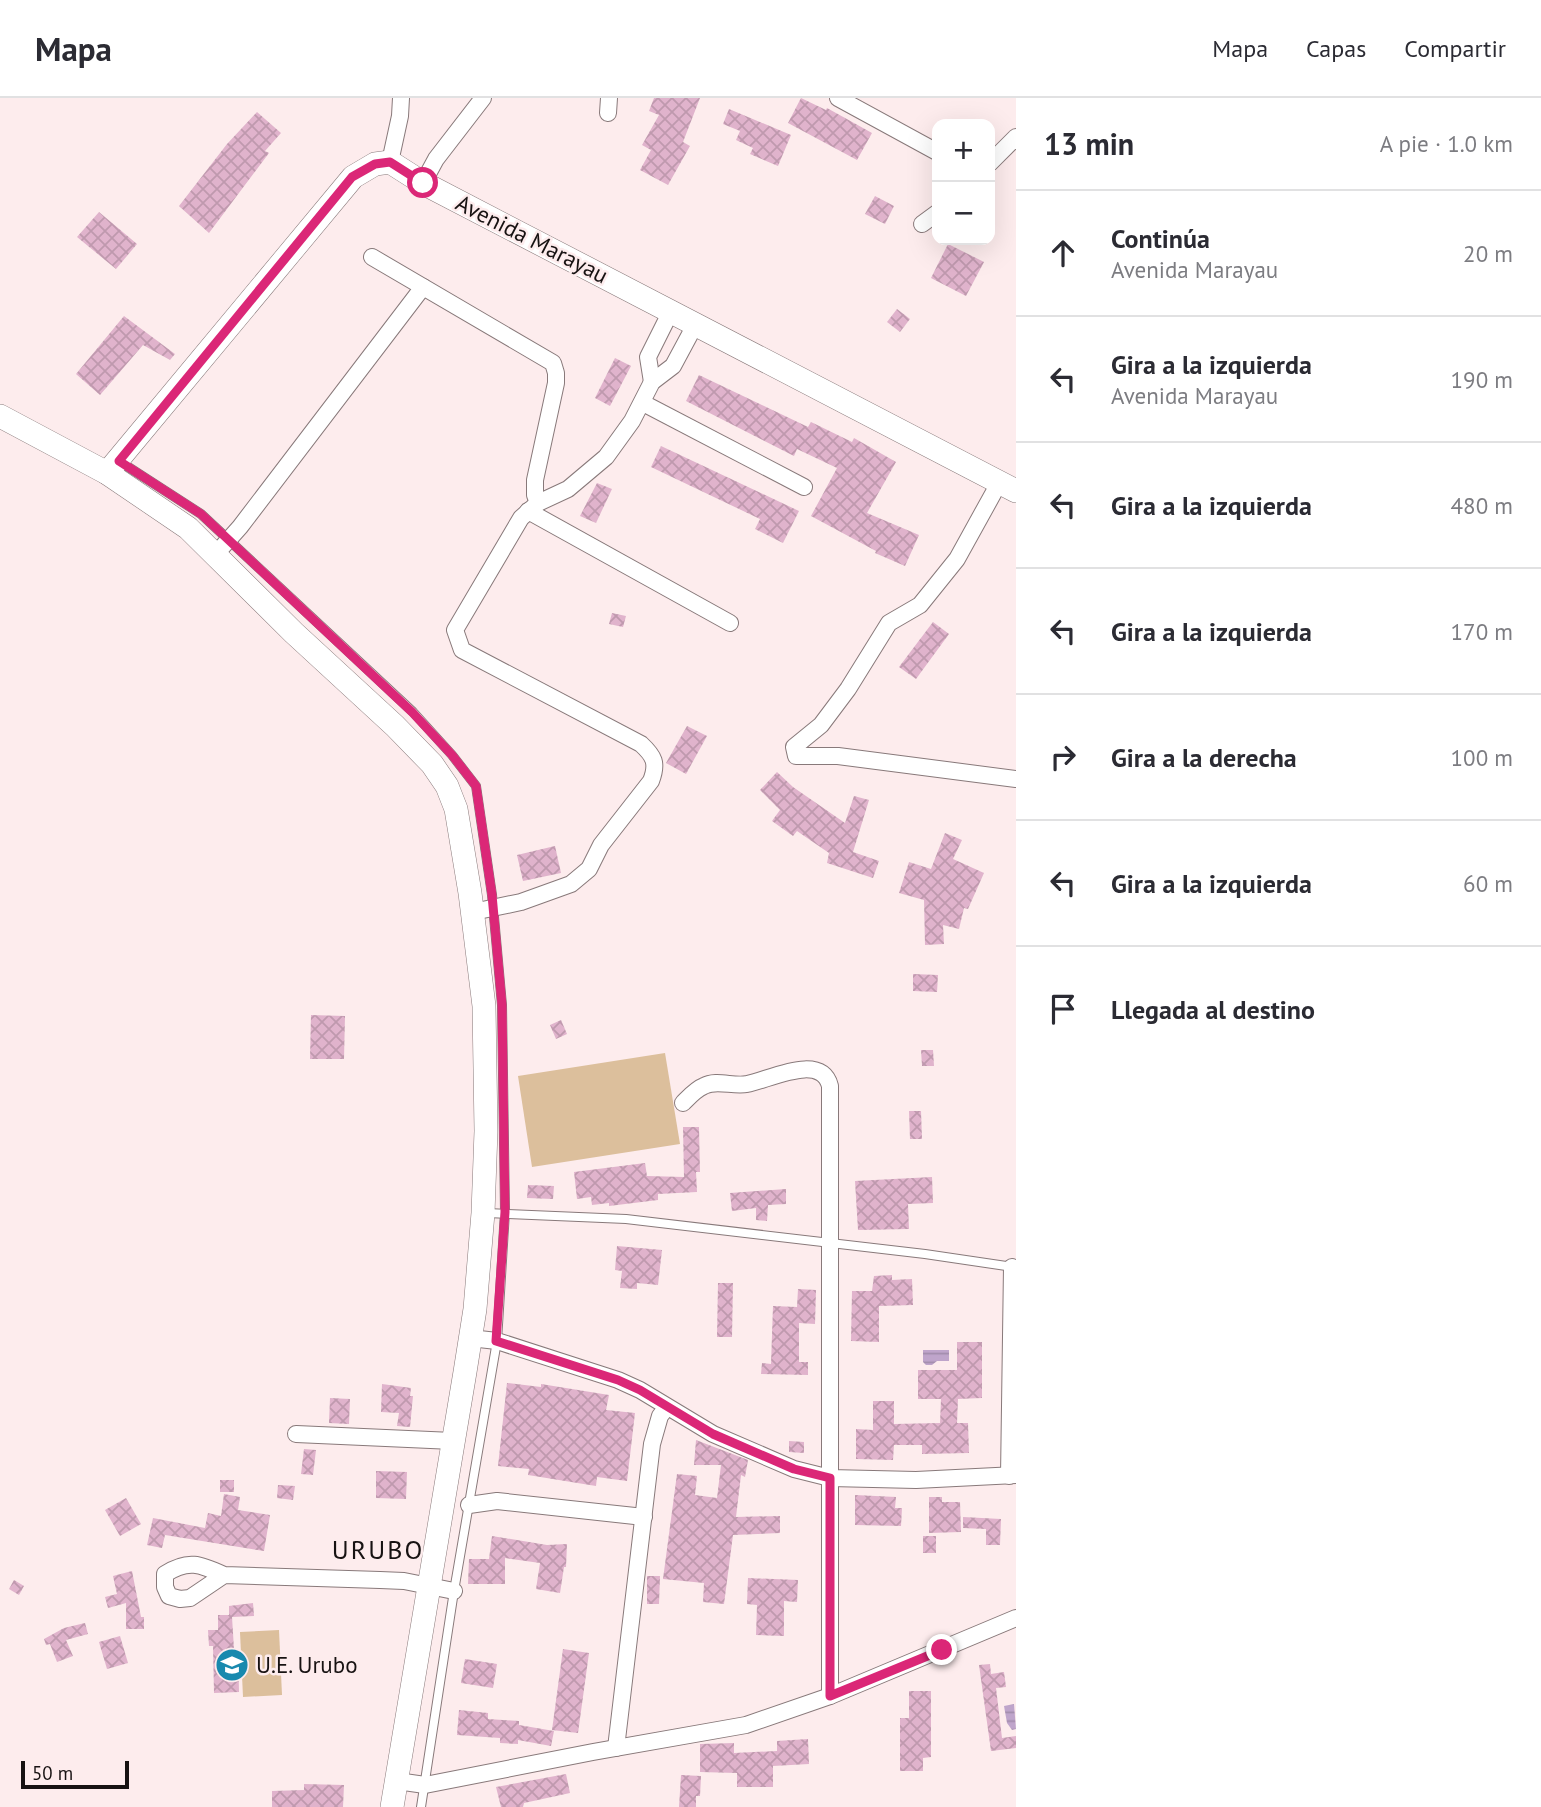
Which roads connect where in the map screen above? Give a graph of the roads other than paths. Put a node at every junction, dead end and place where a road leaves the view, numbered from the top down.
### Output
1 (401, 98) edge
2 (483, 98) edge
3 (838, 98) edge
4 (1016, 137) edge
5 (932, 149) edge
6 (995, 158) edge
7 (390, 162) junction
8 (423, 183) junction
9 (932, 216) edge
10 (922, 223) dead end
11 (372, 257) dead end
12 (423, 287) junction
13 (671, 312) junction
14 (695, 325) junction
15 (652, 382) junction
16 (643, 403) junction
17 (0, 416) edge
18 (113, 467) junction
19 (804, 487) dead end
20 (1007, 487) edge
21 (533, 507) junction
22 (222, 548) junction
23 (730, 623) dead end
24 (821, 725) junction
25 (838, 756) junction
26 (1016, 779) edge
27 (483, 910) junction
28 (682, 1103) dead end
29 (494, 1213) junction
30 (831, 1244) junction
31 (1014, 1267) edge
32 (470, 1338) junction
33 (496, 1341) junction
34 (667, 1407) junction
35 (296, 1434) dead end
36 (453, 1441) junction
37 (1012, 1476) edge
38 (830, 1478) junction
39 (469, 1505) junction
40 (644, 1517) junction
41 (224, 1575) dead end
42 (429, 1586) junction
43 (454, 1591) junction
44 (1016, 1618) edge
45 (830, 1696) junction
46 (616, 1748) junction
47 (397, 1781) junction
48 (425, 1785) junction
49 (392, 1807) edge
50 (421, 1807) edge

1 - 7 street
2 - 8 street
3 - 5 street
4 - 6 street
7 - 8 street, Avenida Marayau
7 - 18 street
8 - 13 street, Avenida Marayau
9 - 10 street
11 - 12 street
12 - 21 street
12 - 22 street
13 - 14 street, Avenida Marayau
13 - 15 street
14 - 15 street
14 - 20 street, Avenida Marayau
15 - 16 street
16 - 19 street
16 - 21 street
17 - 18 street
18 - 22 street
20 - 24 street
21 - 23 street
21 - 27 street
22 - 27 street
24 - 25 street
24 - 25 street
25 - 26 street
27 - 29 street
28 - 30 street
29 - 30 lane
29 - 32 street
29 - 33 lane
30 - 31 lane
30 - 38 street
31 - 37 street
32 - 33 street
32 - 36 street
33 - 34 street
33 - 39 lane
34 - 38 street
34 - 40 street
35 - 36 street
36 - 42 street
37 - 38 street
38 - 45 street
39 - 40 street
39 - 43 lane
40 - 46 street
41 - 42 street
42 - 43 street
42 - 47 street
43 - 48 lane
44 - 45 street
45 - 46 street
46 - 48 street
47 - 48 street
47 - 49 street
48 - 50 lane

